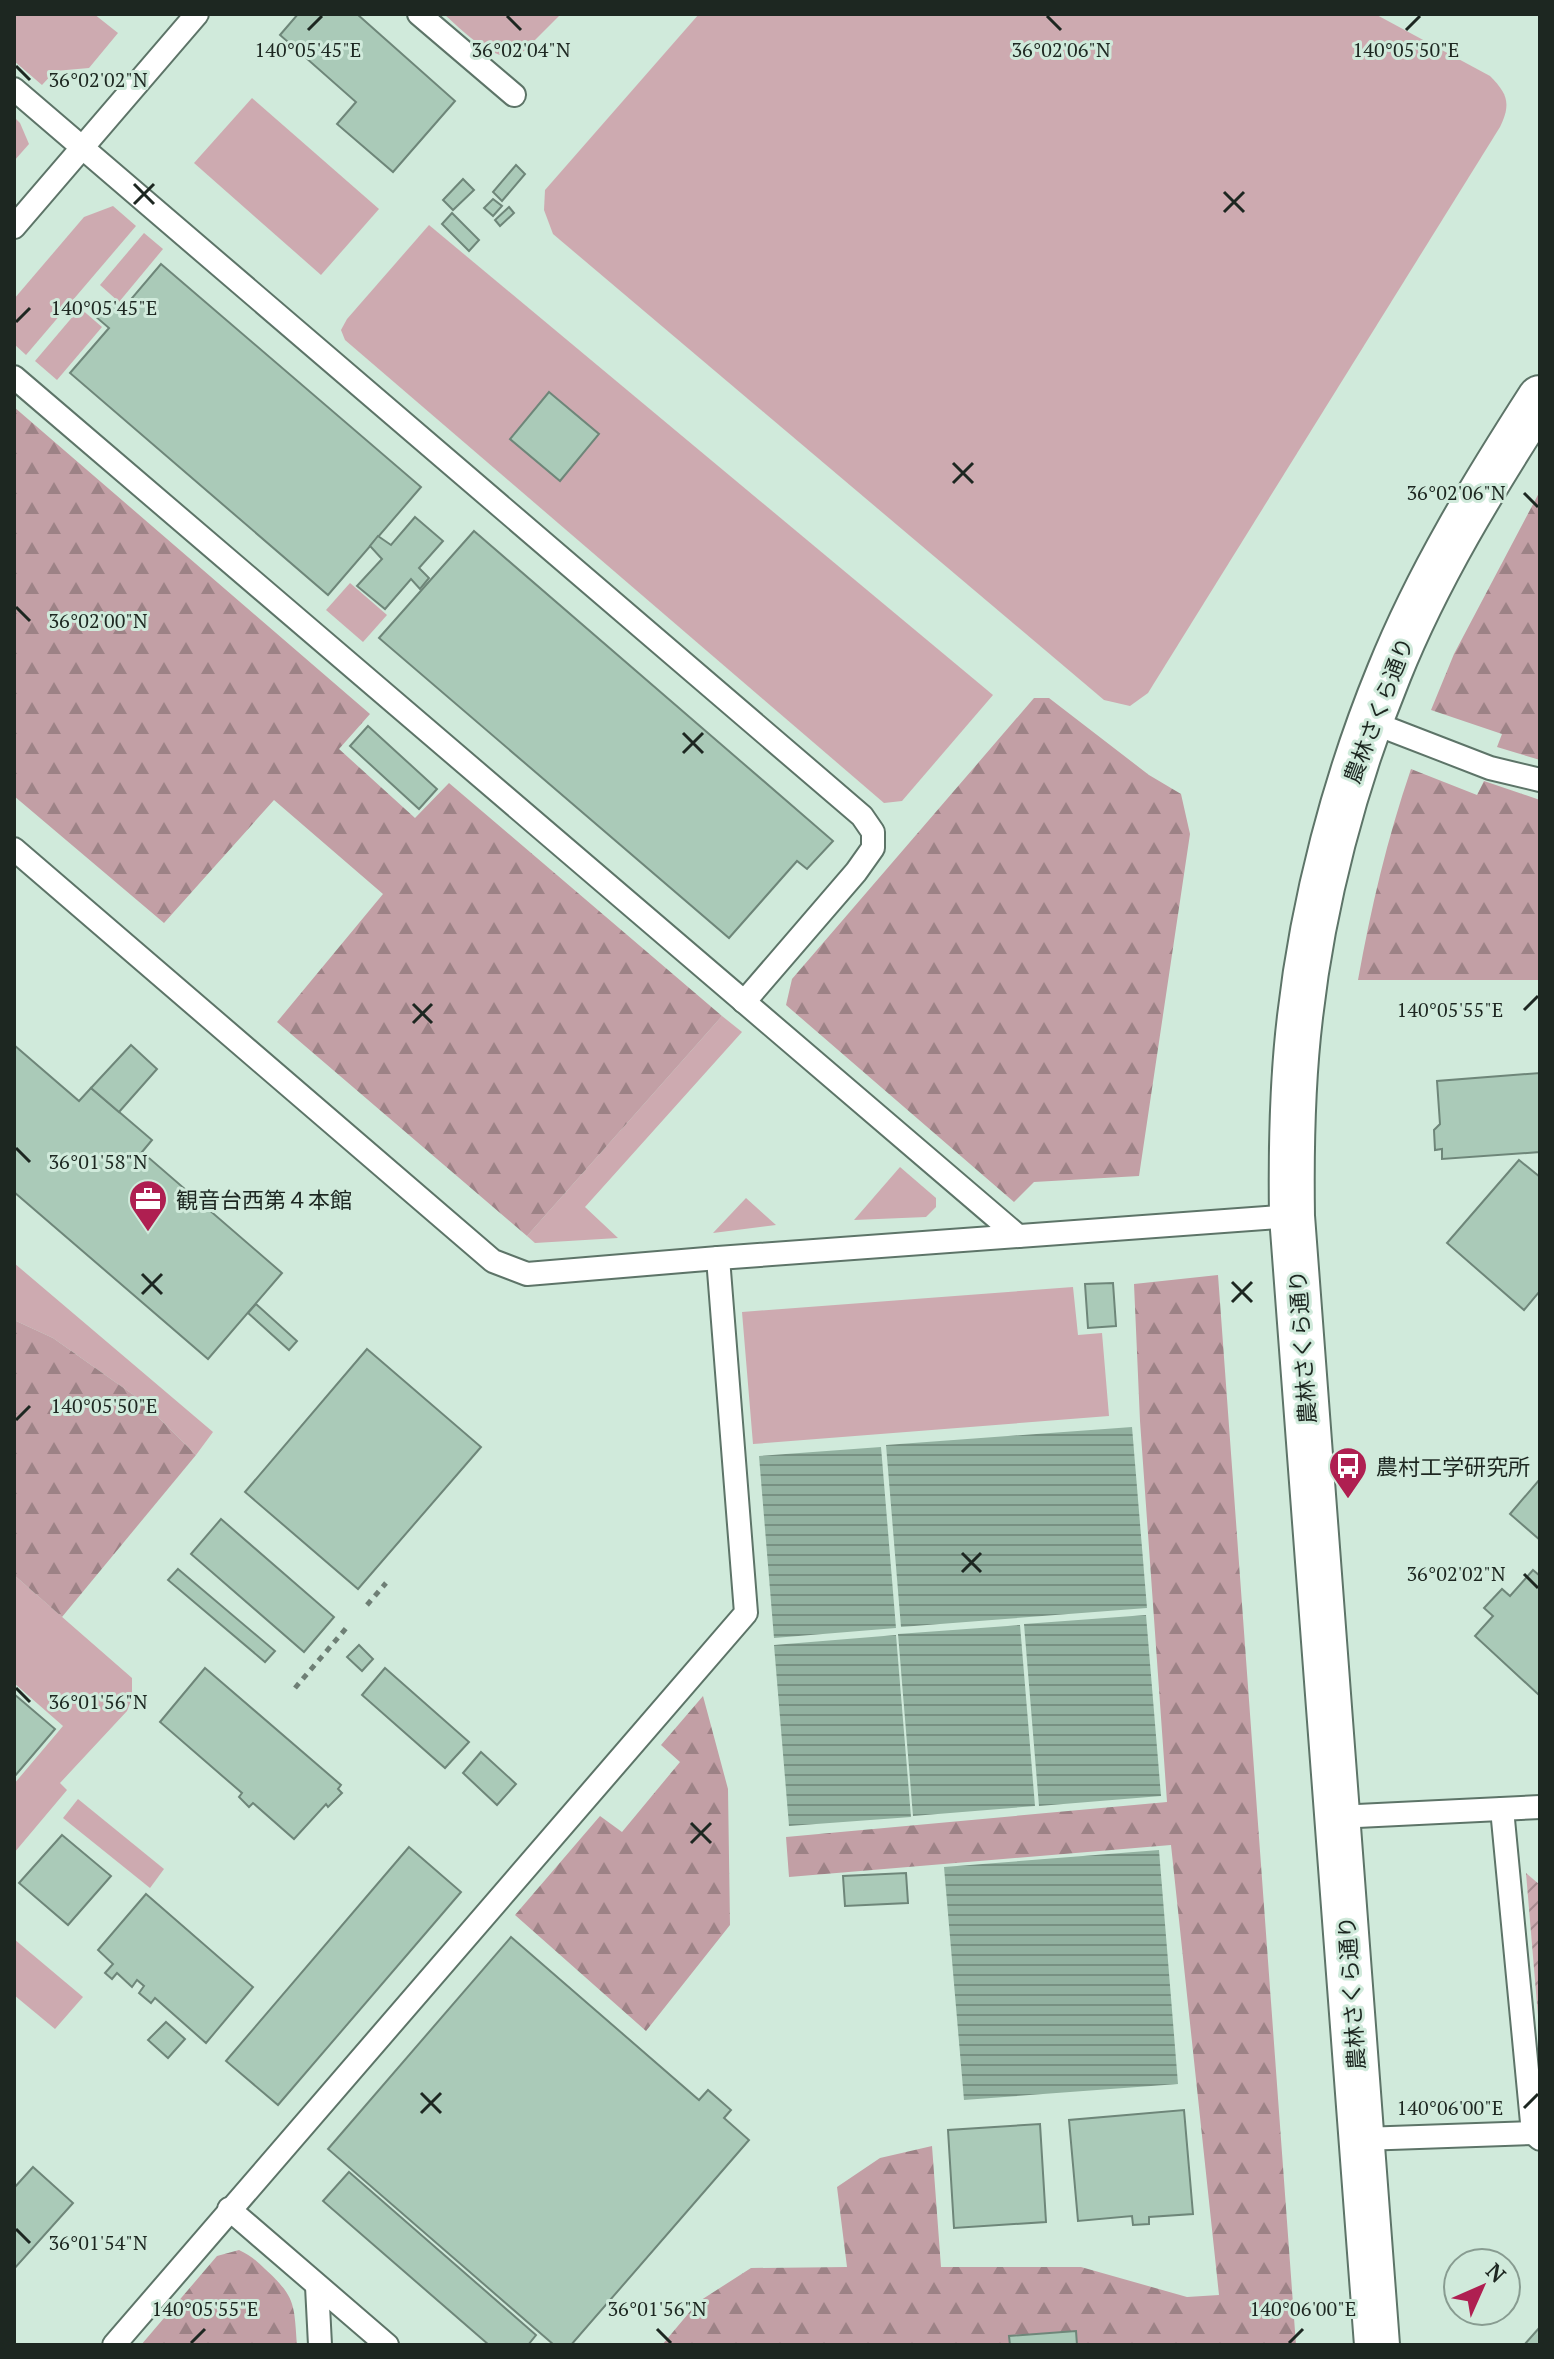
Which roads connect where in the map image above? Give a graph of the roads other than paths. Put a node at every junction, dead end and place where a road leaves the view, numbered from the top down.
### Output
1 (197, 14) edge
2 (419, 14) edge
3 (14, 89) edge
4 (514, 95) dead end
5 (83, 148) junction
6 (14, 227) edge
7 (14, 377) edge
8 (1540, 398) edge
9 (1371, 722) junction
10 (1540, 780) edge
11 (14, 849) edge
12 (744, 1002) junction
13 (1292, 1216) junction
14 (1018, 1236) junction
15 (718, 1258) junction
16 (1540, 1807) edge
17 (1502, 1809) junction
18 (1337, 1817) junction
19 (1537, 2136) edge
20 (1362, 2139) junction
21 (229, 2209) junction
22 (317, 2286) junction
23 (114, 2345) edge
24 (320, 2345) edge
25 (387, 2345) edge
26 (1377, 2345) edge

1 - 5 lane
2 - 4 lane
3 - 5 lane
5 - 6 lane
5 - 12 lane
7 - 12 lane
8 - 9 street, 農林さくら通り
9 - 10 lane
9 - 13 street, 農林さくら通り
11 - 15 lane
12 - 14 lane
13 - 14 lane
13 - 18 street, 農林さくら通り
14 - 15 lane
15 - 21 lane
16 - 17 lane
17 - 18 lane
17 - 19 lane
18 - 20 street, 農林さくら通り
19 - 20 lane
20 - 26 street, 農林さくら通り
21 - 22 lane
21 - 23 lane
22 - 24 lane
22 - 25 lane

